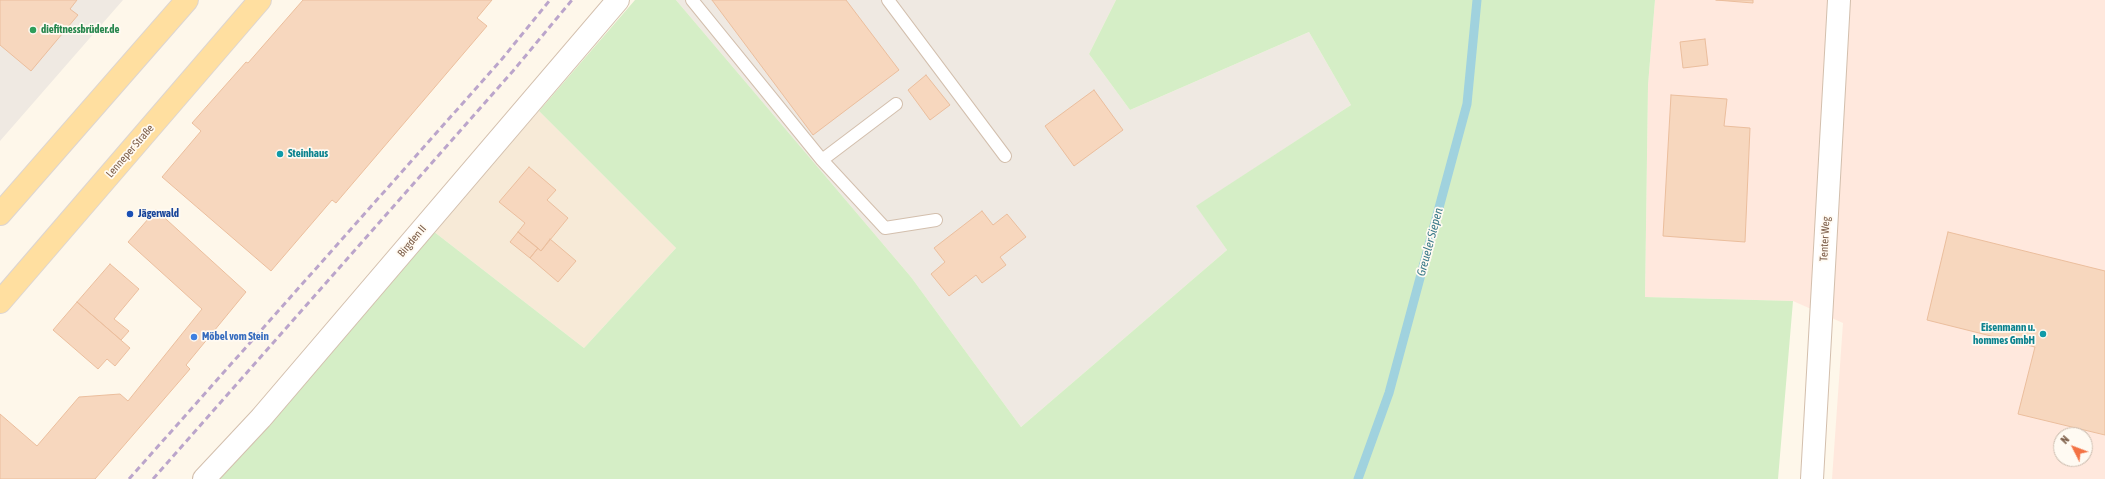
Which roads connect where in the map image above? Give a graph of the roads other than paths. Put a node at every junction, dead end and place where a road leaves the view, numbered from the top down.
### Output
1 (187, 0) edge
2 (260, 0) edge
3 (618, 0) edge
4 (692, 0) edge
5 (888, 0) edge
6 (1839, 0) edge
7 (896, 104) dead end
8 (1005, 156) dead end
9 (822, 160) junction
10 (0, 214) edge
11 (936, 220) dead end
12 (0, 302) edge
13 (204, 479) edge
14 (1812, 479) edge

1 - 10 main road
2 - 12 main road, Lenneper Straße
3 - 13 street, Birgden II
4 - 9 lane
5 - 8 lane
6 - 14 street, Tenter Weg
7 - 9 lane
9 - 11 lane

